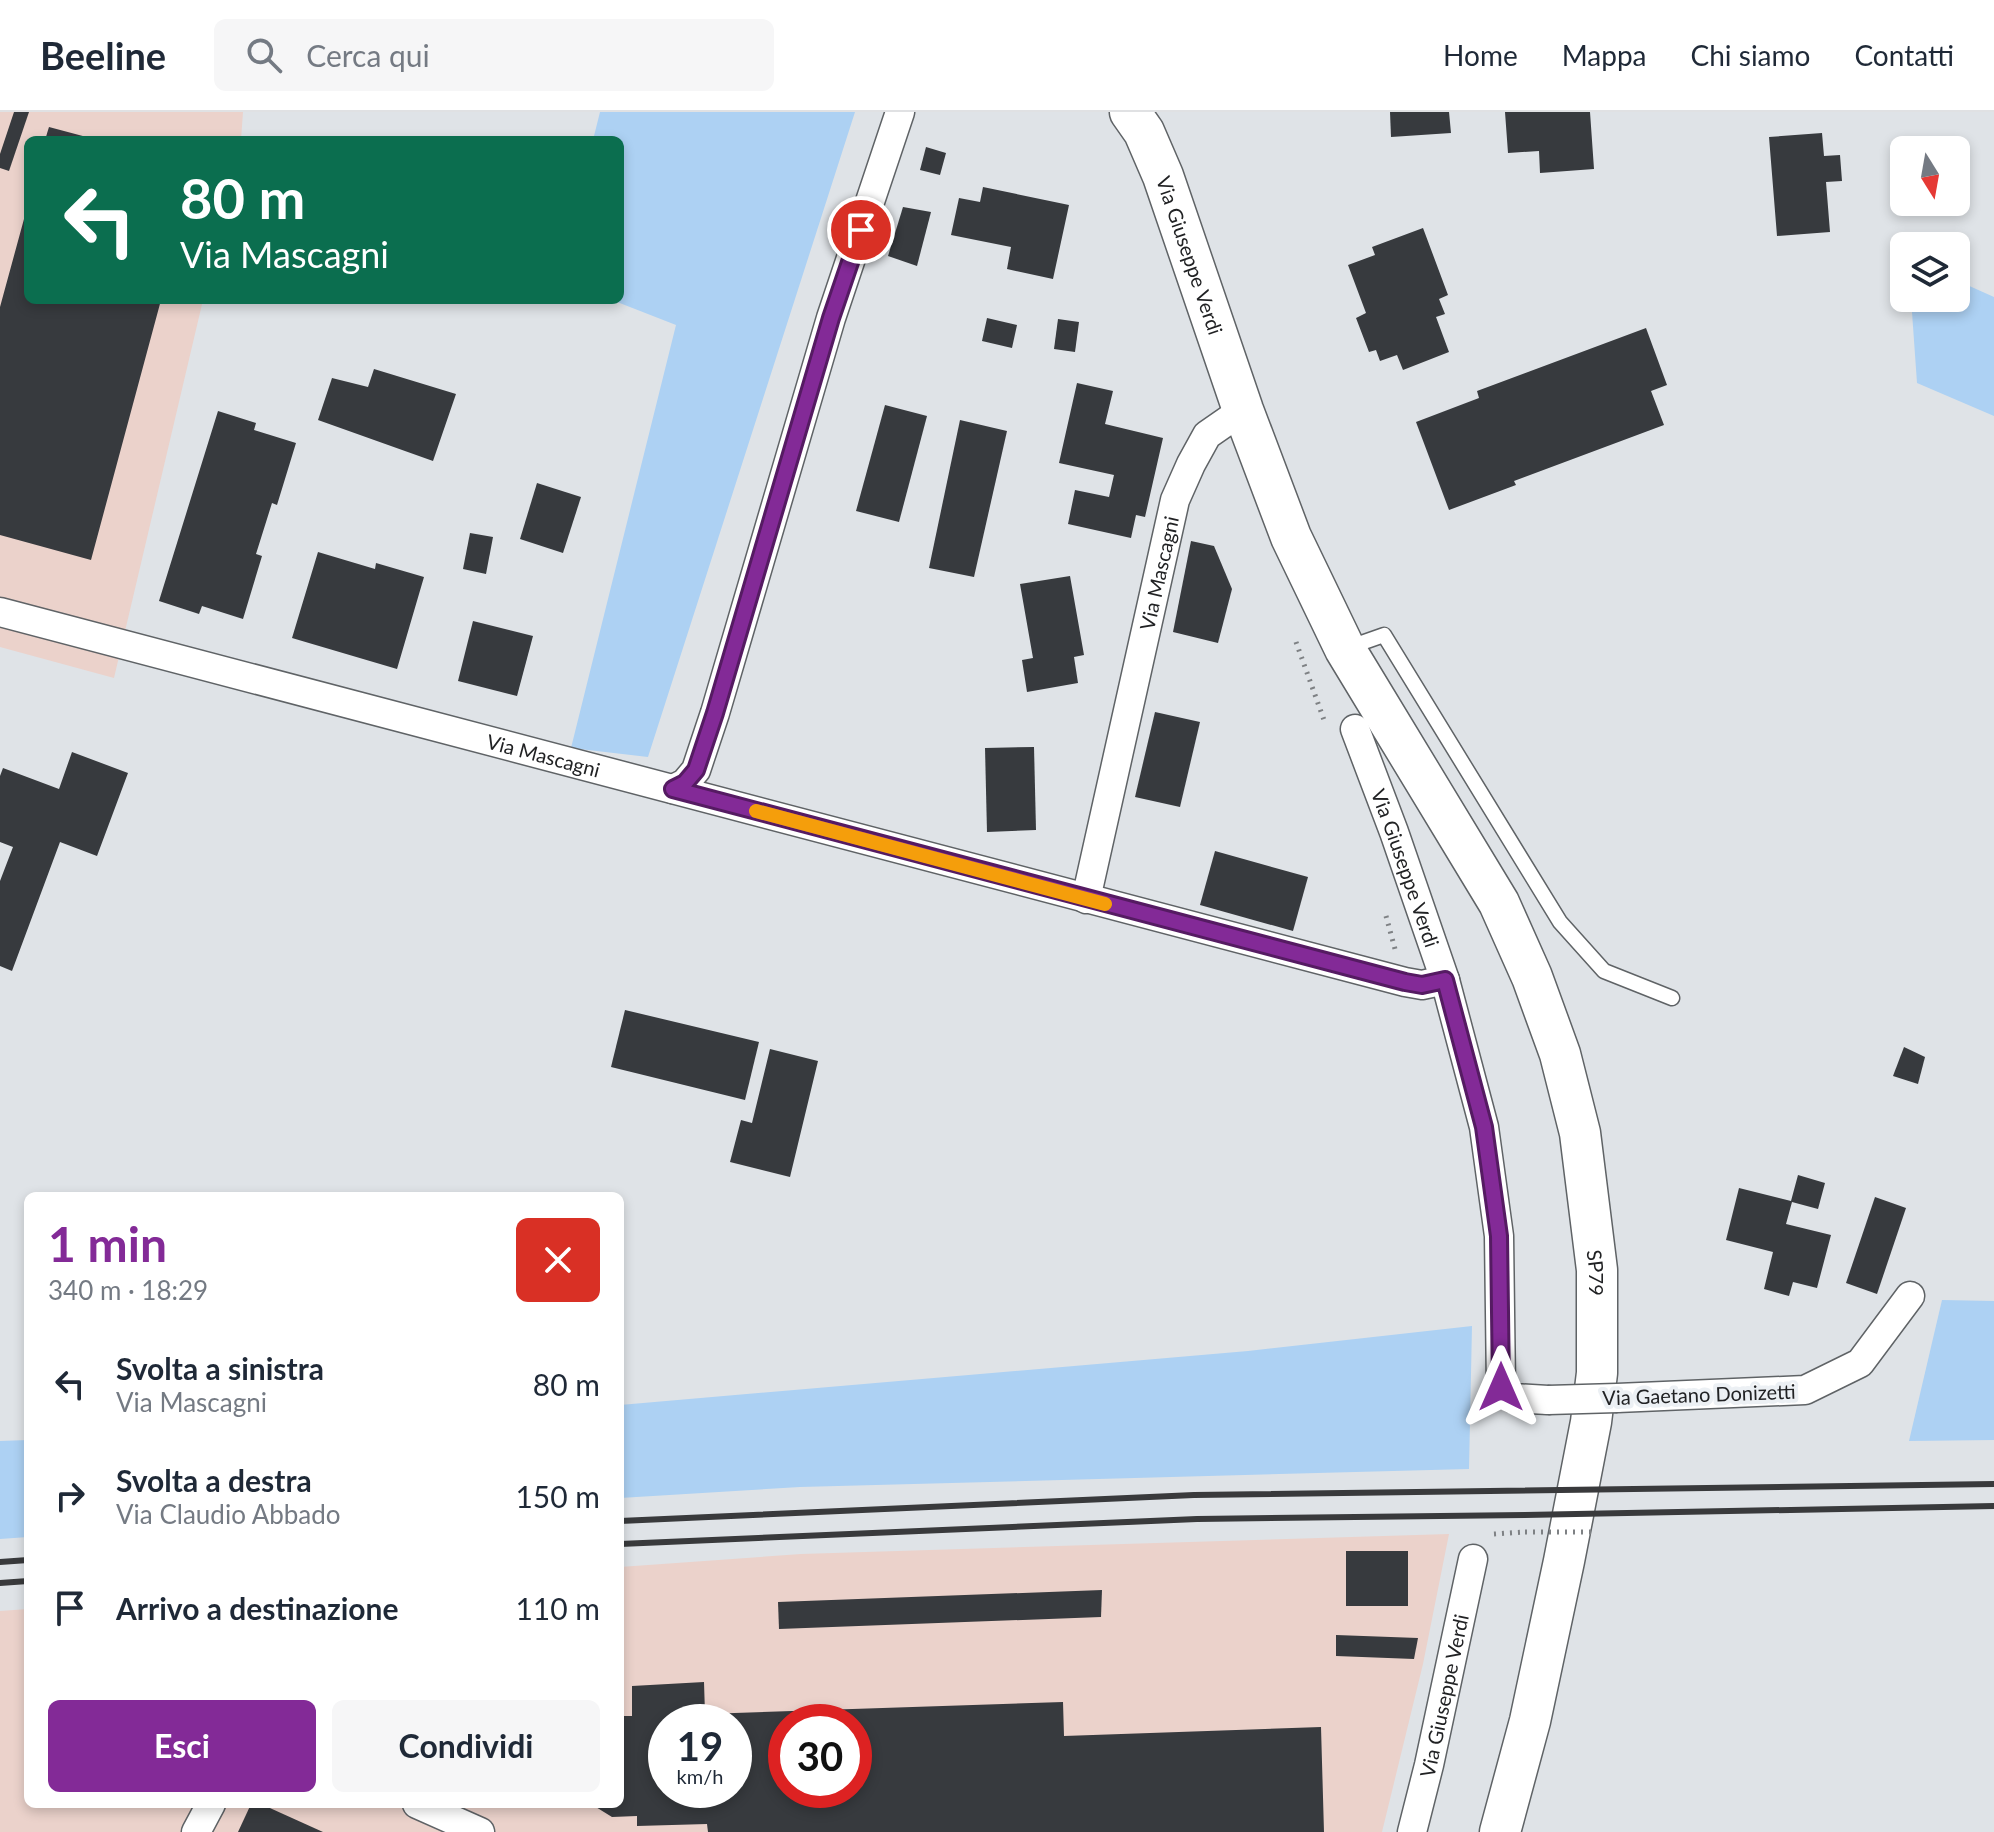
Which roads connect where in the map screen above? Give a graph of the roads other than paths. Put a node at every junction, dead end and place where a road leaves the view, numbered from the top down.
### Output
1 (900, 112) edge
2 (1130, 112) edge
3 (1243, 410) junction
4 (0, 612) edge
5 (1345, 649) junction
6 (1342, 731) road end
7 (673, 789) junction
8 (1086, 899) junction
9 (1445, 980) junction
10 (1672, 998) dead end
11 (1910, 1296) dead end
12 (1501, 1387) joint
13 (1473, 1559) dead end
14 (209, 1808) edge
15 (426, 1808) edge
16 (196, 1832) edge
17 (480, 1832) edge
18 (1412, 1832) edge
19 (1500, 1832) edge

1 - 7 street
2 - 3 main road, Via Giuseppe Verdi / SP79
3 - 5 main road, Via Giuseppe Verdi / SP79
3 - 8 street, Via Mascagni
4 - 7 street, Via Mascagni
5 - 10 lane
5 - 19 main road, SP79 / SP79
6 - 9 street, Via Giuseppe Verdi
7 - 8 street, Via Mascagni
8 - 9 street, Via Mascagni
9 - 12 street, Via Giuseppe Verdi
11 - 12 street, Via Gaetano Donizetti, bridge
13 - 18 street, Via Giuseppe Verdi
14 - 16 street
15 - 17 street

